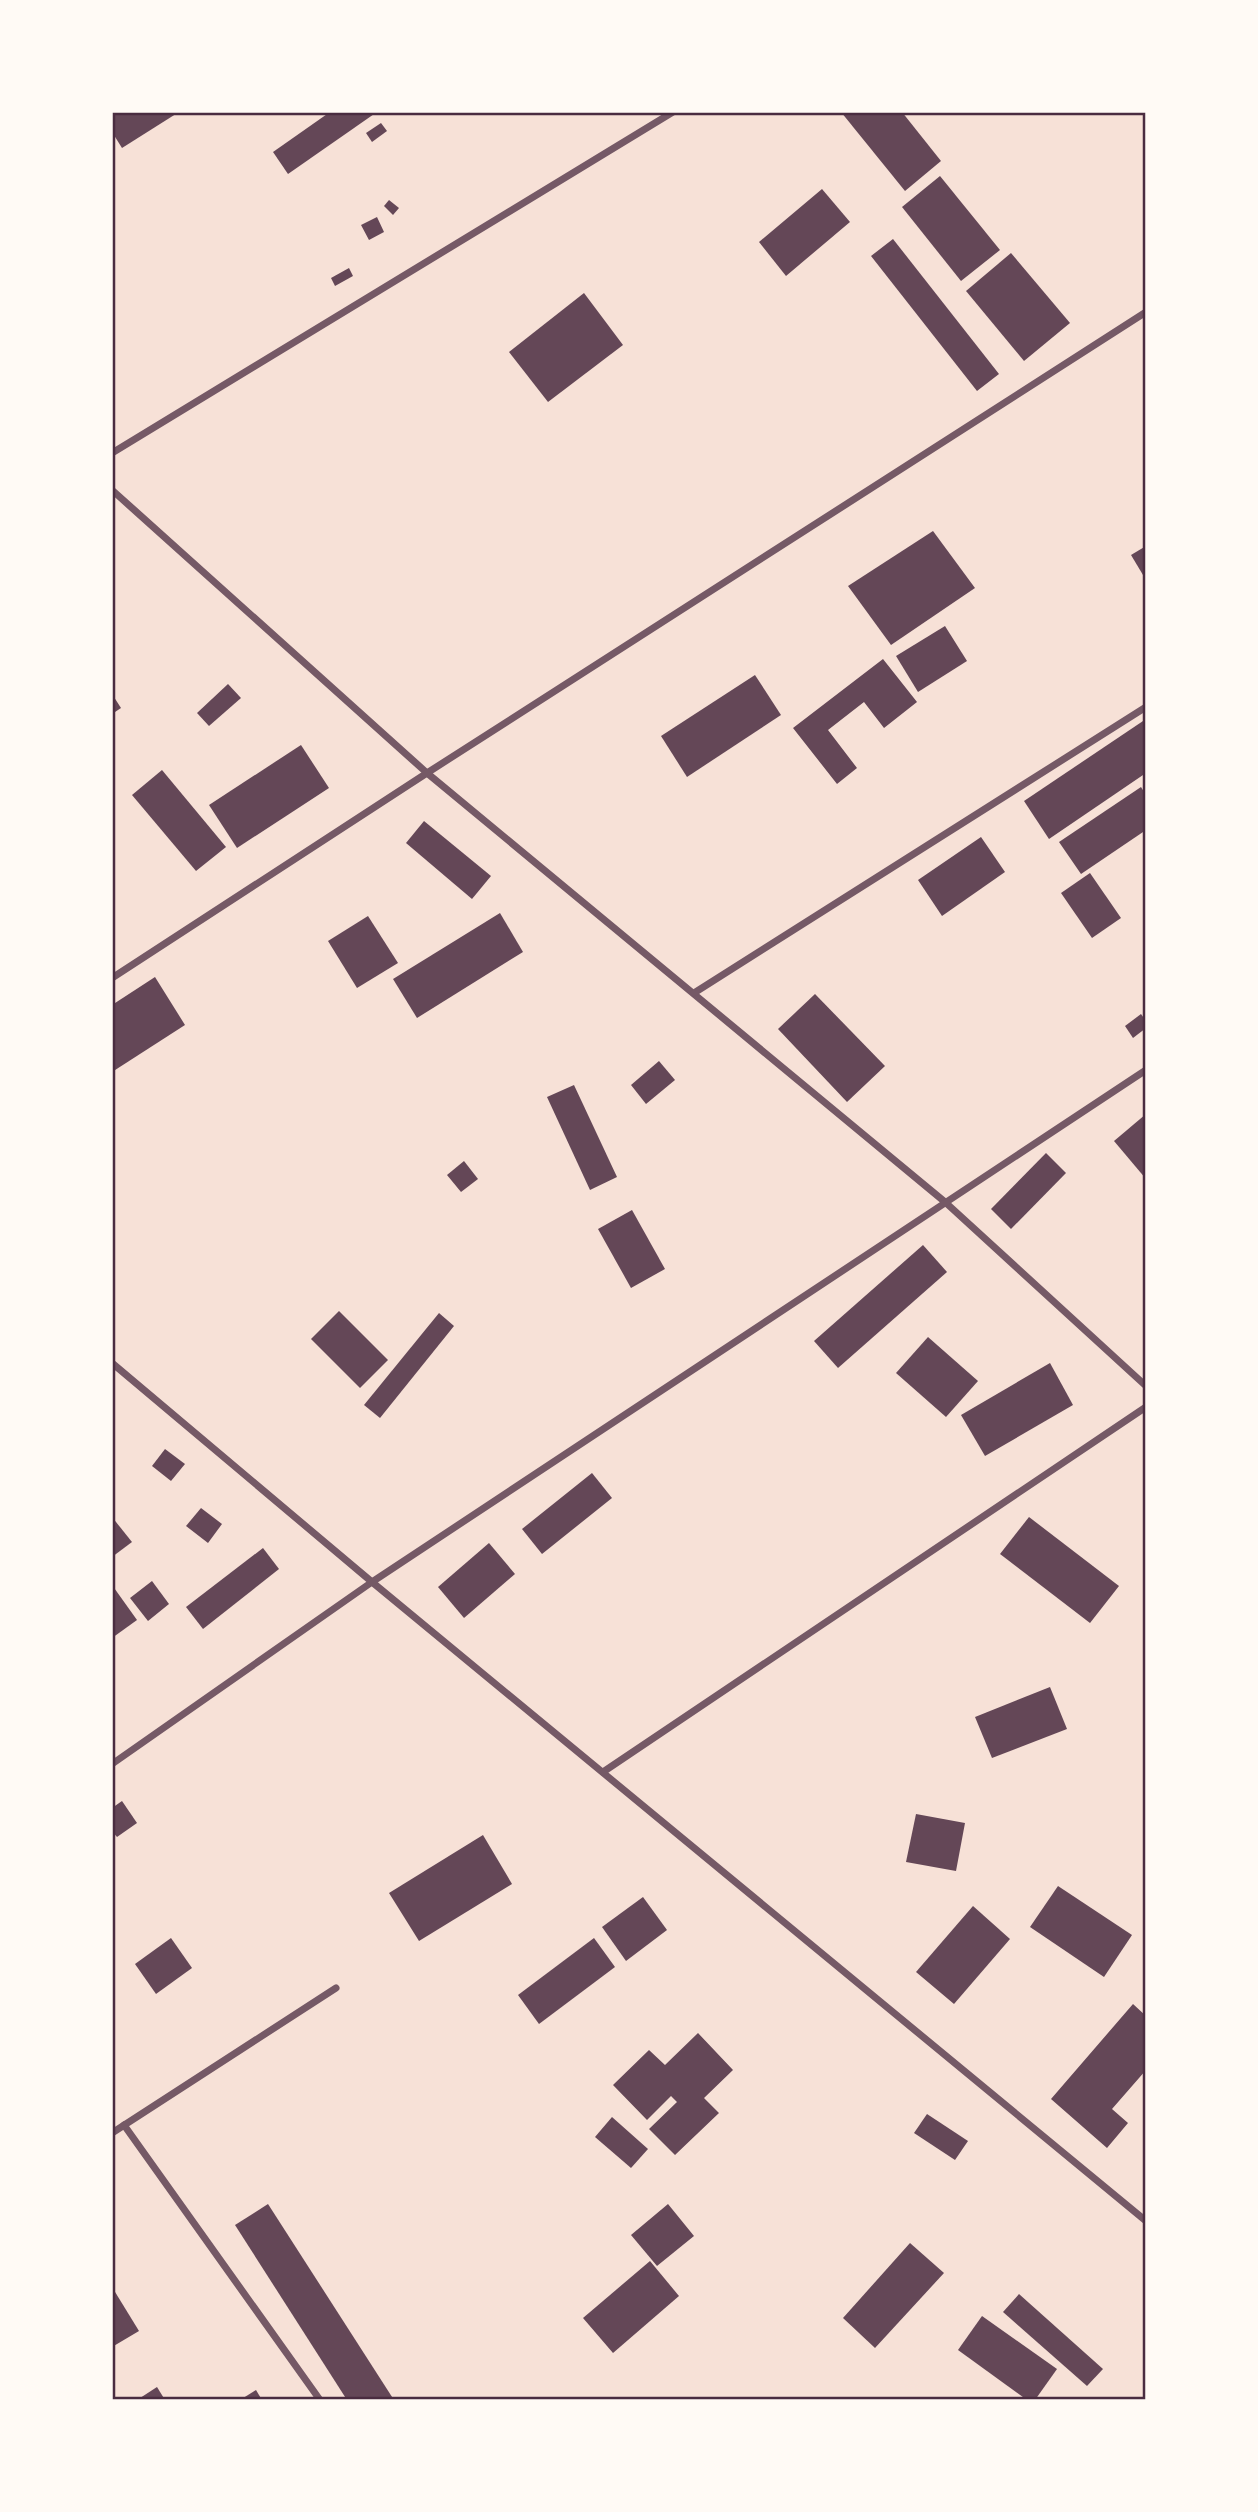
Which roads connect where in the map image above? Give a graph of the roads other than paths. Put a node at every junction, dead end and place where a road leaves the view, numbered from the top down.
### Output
1 (673, 112) edge
2 (1146, 312) edge
3 (112, 453) edge
4 (112, 490) edge
5 (1146, 708) edge
6 (427, 773) junction
7 (112, 978) edge
8 (694, 993) junction
9 (1146, 1070) edge
10 (945, 1202) junction
11 (112, 1363) edge
12 (1146, 1386) edge
13 (1146, 1408) edge
14 (373, 1582) junction
15 (112, 1763) edge
16 (603, 1773) junction
17 (336, 1988) dead end
18 (124, 2125) junction
19 (112, 2133) edge
20 (1146, 2221) edge
21 (320, 2400) edge

1 - 3 street
2 - 6 street
4 - 6 street
5 - 8 street
6 - 7 street
6 - 8 street
8 - 10 street
9 - 10 street
10 - 12 street
10 - 14 street
11 - 14 street
13 - 16 street
14 - 15 street
14 - 16 street
16 - 20 street
17 - 18 street
18 - 19 street
18 - 21 street

